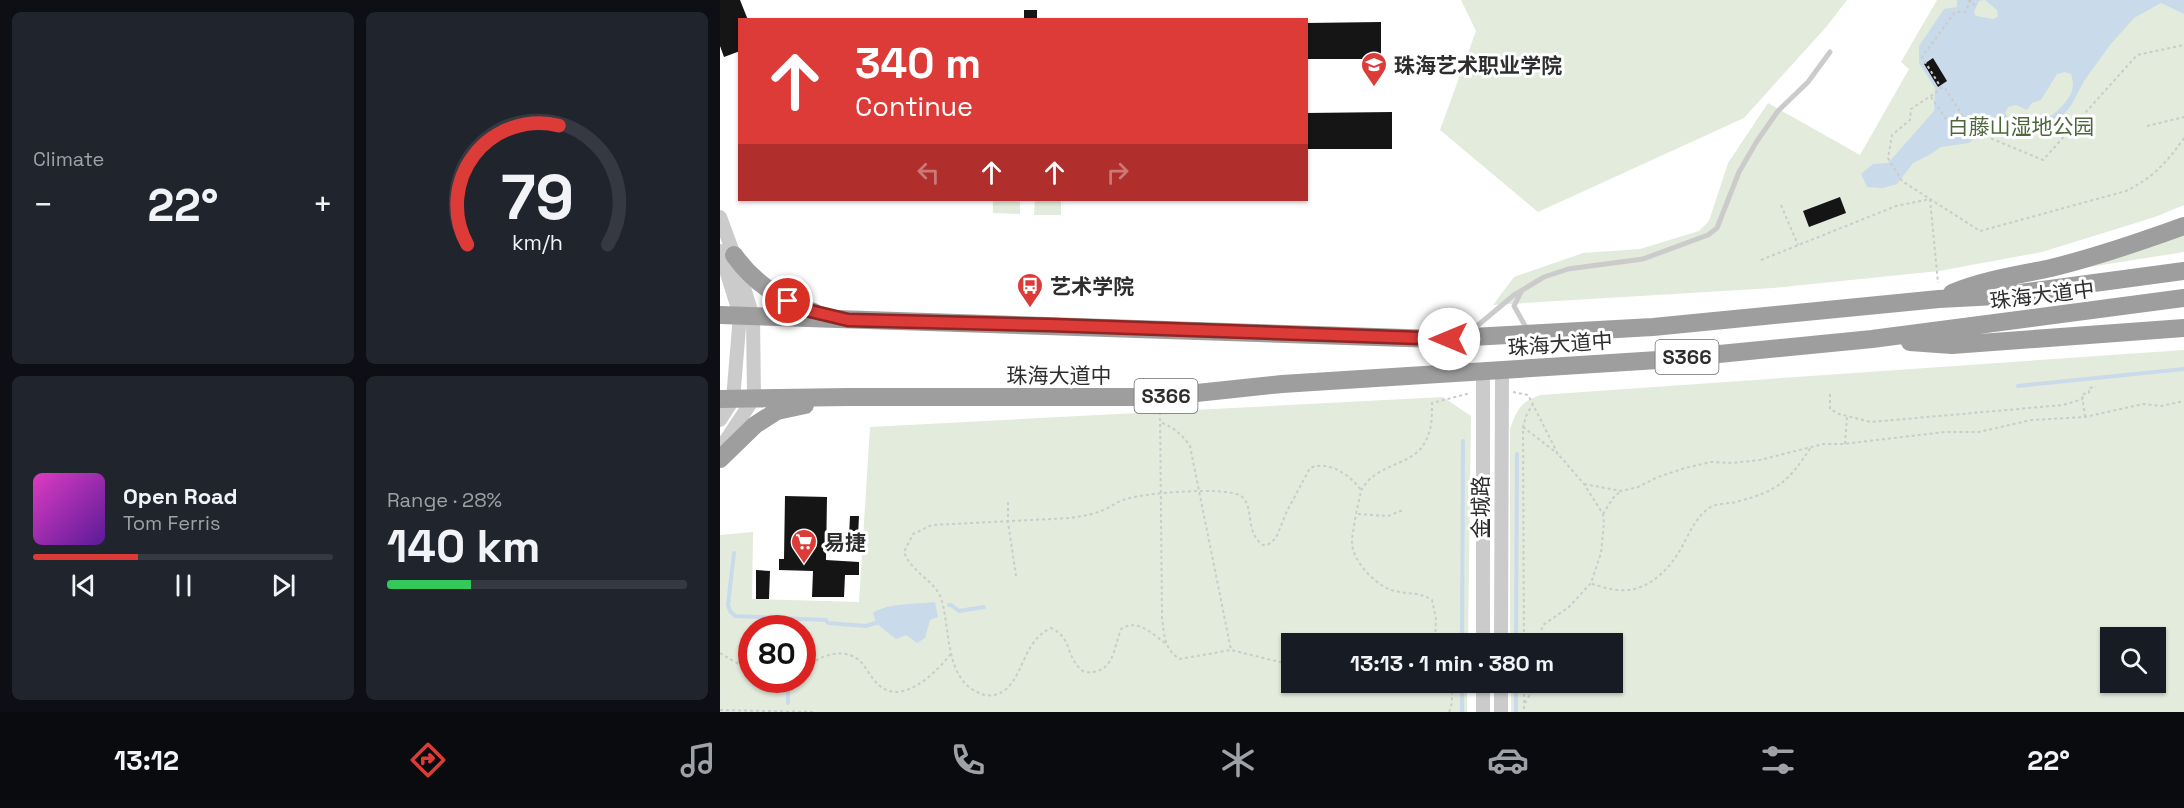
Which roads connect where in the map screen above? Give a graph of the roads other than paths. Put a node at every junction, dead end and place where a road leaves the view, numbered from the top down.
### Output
1 (1830, 52) dead end
2 (720, 217) edge
3 (2184, 226) edge
4 (727, 253) edge
5 (2184, 271) edge
6 (1524, 289) junction
7 (1939, 298) junction
8 (2184, 298) edge
9 (720, 315) edge
10 (747, 316) junction
11 (848, 320) junction
12 (2184, 328) edge
13 (1531, 335) junction
14 (1462, 338) junction
15 (1872, 339) junction
16 (1483, 370) junction
17 (1502, 370) junction
18 (848, 397) junction
19 (754, 398) junction
20 (727, 400) edge
21 (720, 420) edge
22 (720, 449) edge
23 (720, 459) edge
24 (1483, 633) edge
25 (1501, 633) edge
26 (1483, 693) edge
27 (1501, 693) edge
28 (1483, 712) edge
29 (1501, 712) edge

1 - 6 lane
2 - 4 street
3 - 7 highway
4 - 10 street
4 - 11 highway
5 - 7 highway, 珠海大道中 / S366
6 - 13 lane
6 - 14 lane
7 - 13 highway, 珠海大道中 / S366
8 - 15 highway, 珠海大道中 / S366
9 - 10 highway, 珠海大道中 / S366
10 - 11 highway, 珠海大道中 / S366
10 - 19 street
10 - 20 street
11 - 14 highway, 珠海大道中 / S366
12 - 15 highway
13 - 14 highway, 珠海大道中 / S366
15 - 17 highway, 珠海大道中 / S366
16 - 17 highway, 珠海大道中 / S366
16 - 18 highway, 珠海大道中 / S366
16 - 24 street, 金城路
17 - 25 street, 金城路
18 - 19 highway, 珠海大道中 / S366
18 - 23 highway
19 - 20 highway, 珠海大道中 / S366
19 - 22 street
20 - 21 street
26 - 28 street
27 - 29 street

